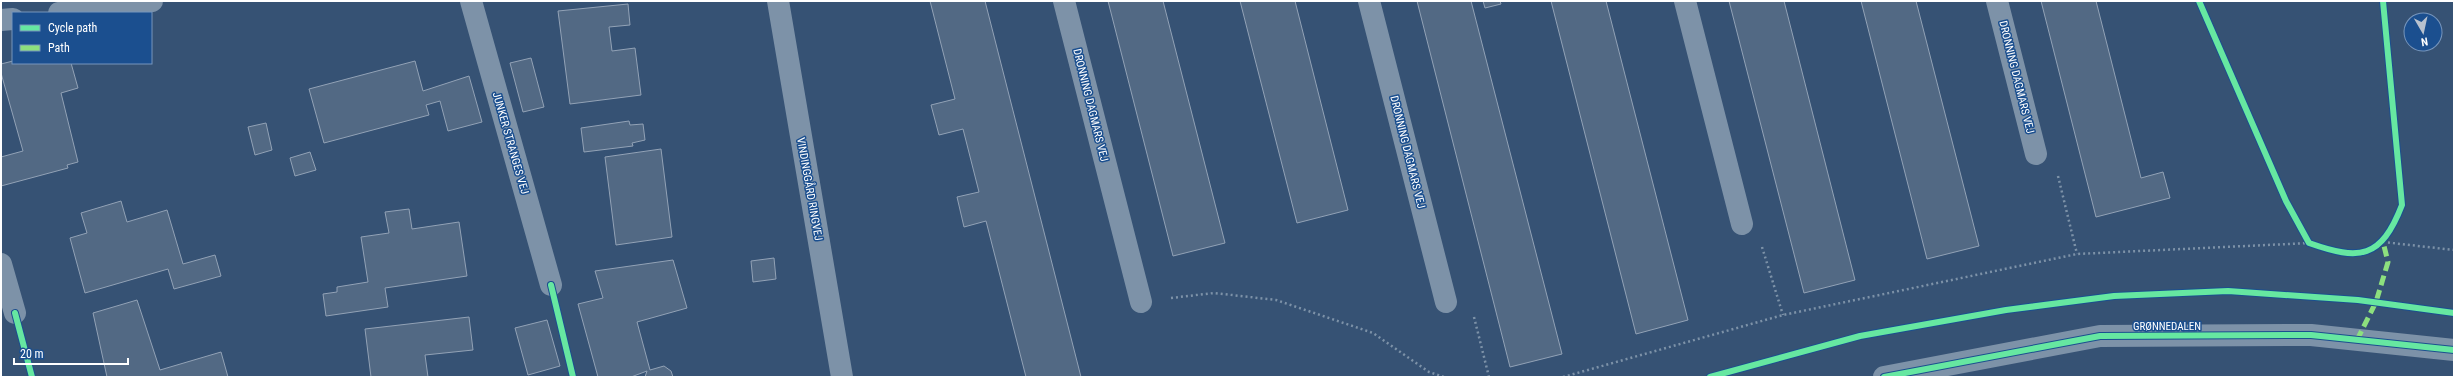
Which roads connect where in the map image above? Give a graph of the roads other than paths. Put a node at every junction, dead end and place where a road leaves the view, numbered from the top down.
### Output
1 (152, 1) edge
2 (471, 1) edge
3 (778, 1) edge
4 (1064, 1) edge
5 (1369, 1) edge
6 (1685, 1) edge
7 (1997, 1) edge
8 (67, 12) edge
9 (12, 19) edge
10 (1, 20) edge
11 (2036, 154) road end
12 (1742, 224) road end
13 (1, 264) edge
14 (552, 285) dead end
15 (1141, 302) road end
16 (1446, 302) road end
17 (15, 313) dead end
18 (2454, 350) edge
19 (842, 377) edge
20 (1884, 377) edge

1 - 8 street
2 - 14 street, JUNKER STRANGES VEJ
3 - 19 street, VINDINGGÅRD RINGVEJ
4 - 15 street, DRONNING DAGMARS VEJ
5 - 16 street, DRONNING DAGMARS VEJ
6 - 12 street
7 - 11 street, DRONNING DAGMARS VEJ
9 - 10 street
13 - 17 street
18 - 20 street, GRØNNEDALEN

